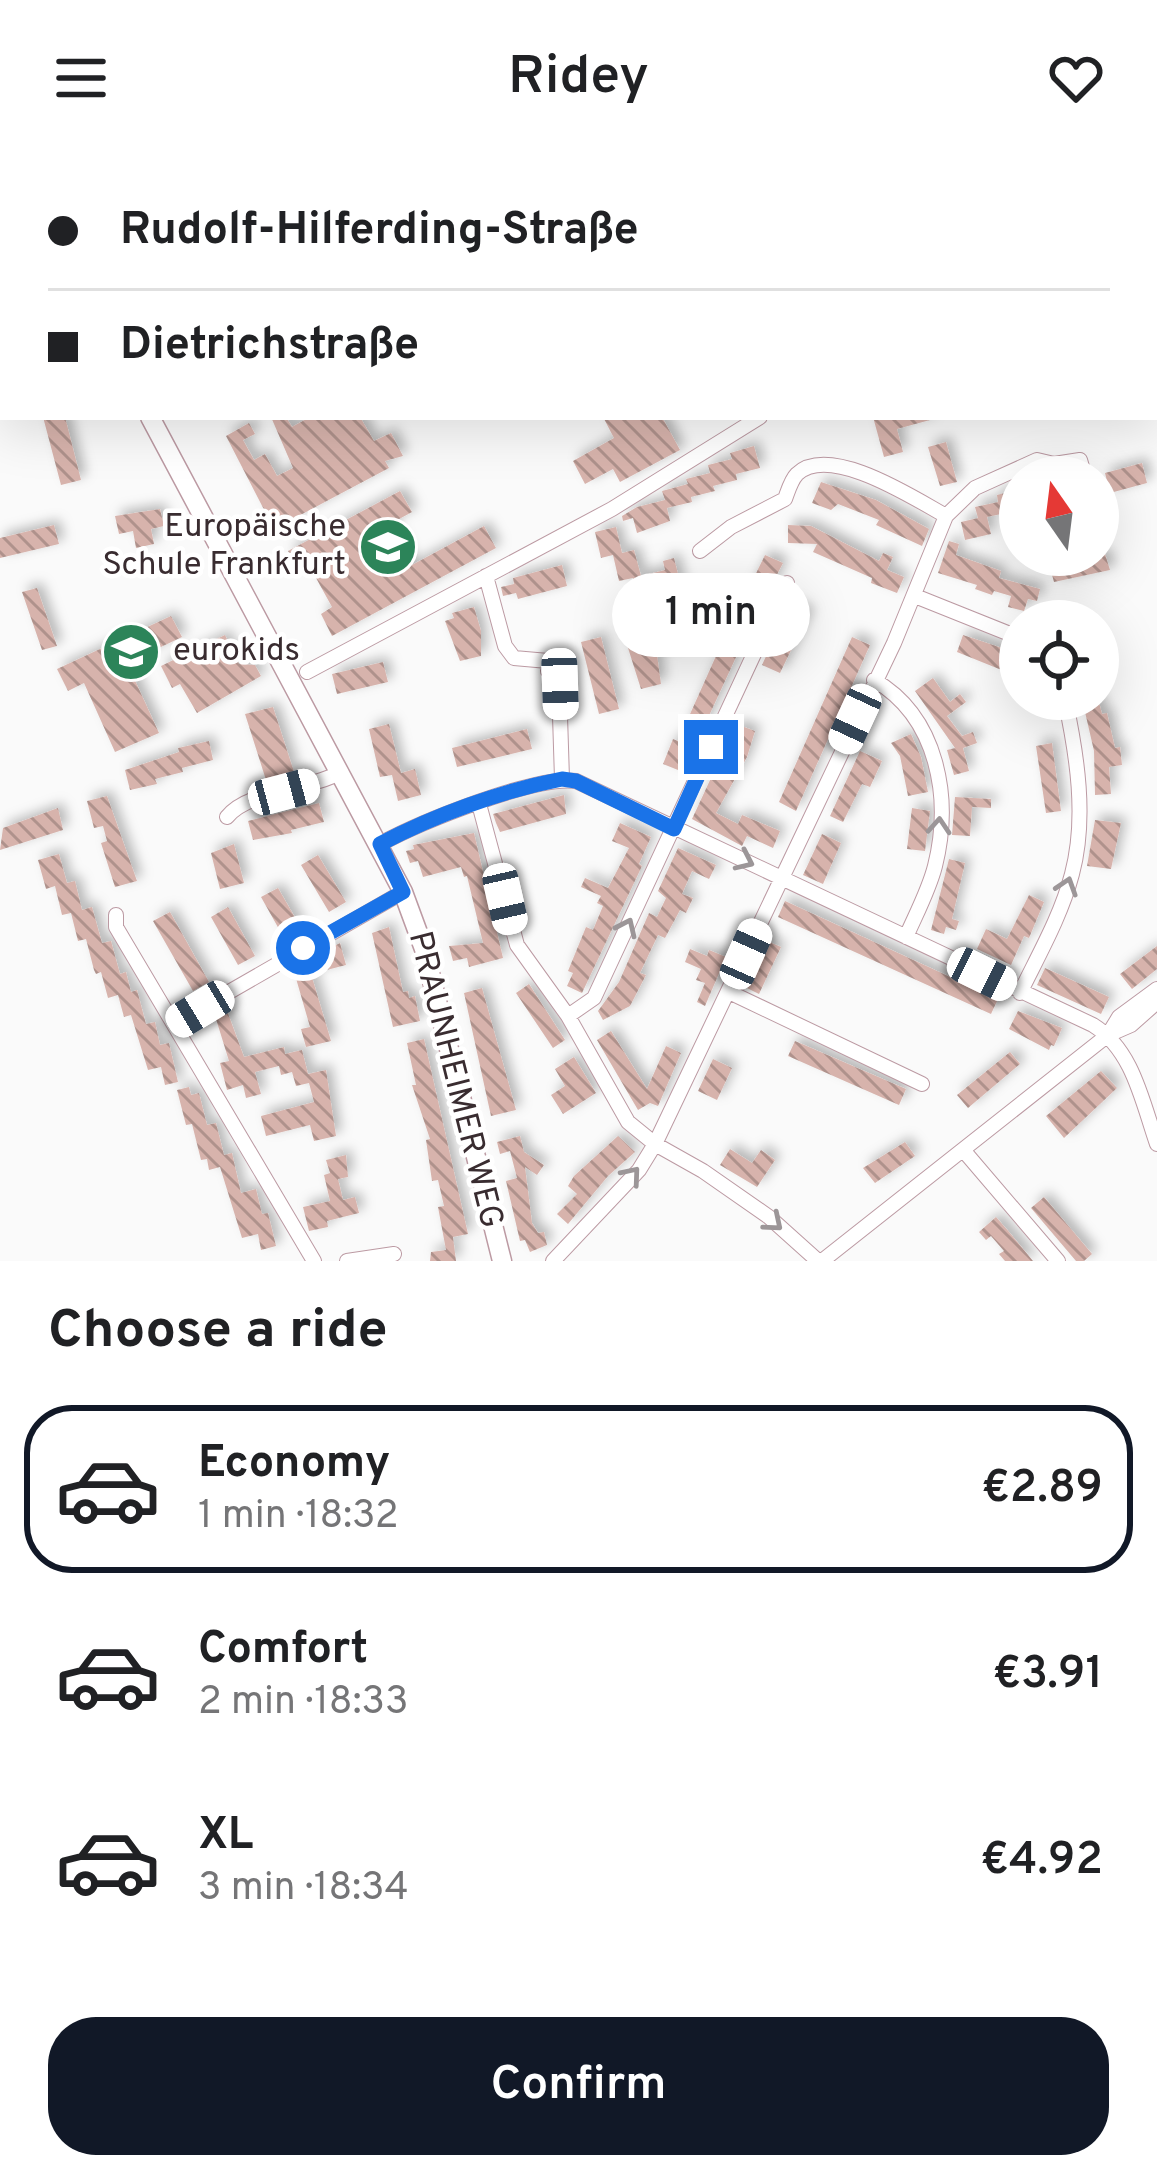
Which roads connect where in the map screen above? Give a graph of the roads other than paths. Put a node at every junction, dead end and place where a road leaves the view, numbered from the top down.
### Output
1 (152, 420) edge
2 (755, 420) edge
3 (999, 477) edge
4 (946, 517) junction
5 (700, 551) dead end
6 (486, 577) junction
7 (787, 583) dead end
8 (915, 596) junction
9 (999, 630) edge
10 (307, 672) dead end
11 (874, 680) junction
12 (1068, 720) edge
13 (341, 772) junction
14 (562, 779) junction
15 (479, 804) junction
16 (226, 817) dead end
17 (674, 829) junction
18 (380, 844) junction
19 (780, 878) junction
20 (403, 892) junction
21 (116, 915) dead end
22 (906, 937) junction
23 (1157, 989) edge
24 (729, 992) junction
25 (1020, 993) junction
26 (1157, 1002) edge
27 (568, 1016) junction
28 (176, 1023) junction
29 (1108, 1035) junction
30 (922, 1084) dead end
31 (655, 1144) junction
32 (1157, 1144) edge
33 (964, 1151) junction
34 (394, 1253) dead end
35 (502, 1260) edge
36 (314, 1261) edge
37 (347, 1261) edge
38 (554, 1261) edge
39 (820, 1261) edge
40 (1058, 1261) edge

1 - 13 main road, PRAUNHEIMER WEG
2 - 6 street
3 - 4 street
4 - 5 street
4 - 8 street
6 - 10 street
6 - 14 street
7 - 17 street
8 - 9 street
8 - 11 street
11 - 19 street
22 -> 11 street
25 -> 12 street
13 - 16 street
13 - 18 main road, PRAUNHEIMER WEG
14 - 15 street
14 - 17 street
15 - 18 street
15 - 27 street
17 -> 19 street
27 -> 17 street
18 - 20 main road, PRAUNHEIMER WEG
19 - 22 street
19 - 24 street
20 - 28 street
20 - 35 main road, PRAUNHEIMER WEG
21 - 28 street
22 - 25 street
23 - 29 street
24 - 30 street
24 - 31 street
25 - 29 street
26 - 29 street
27 - 31 street
28 - 36 street
29 - 32 street
29 - 33 street
38 -> 31 street
31 -> 39 street
33 - 39 street
33 - 40 street
34 - 37 street

